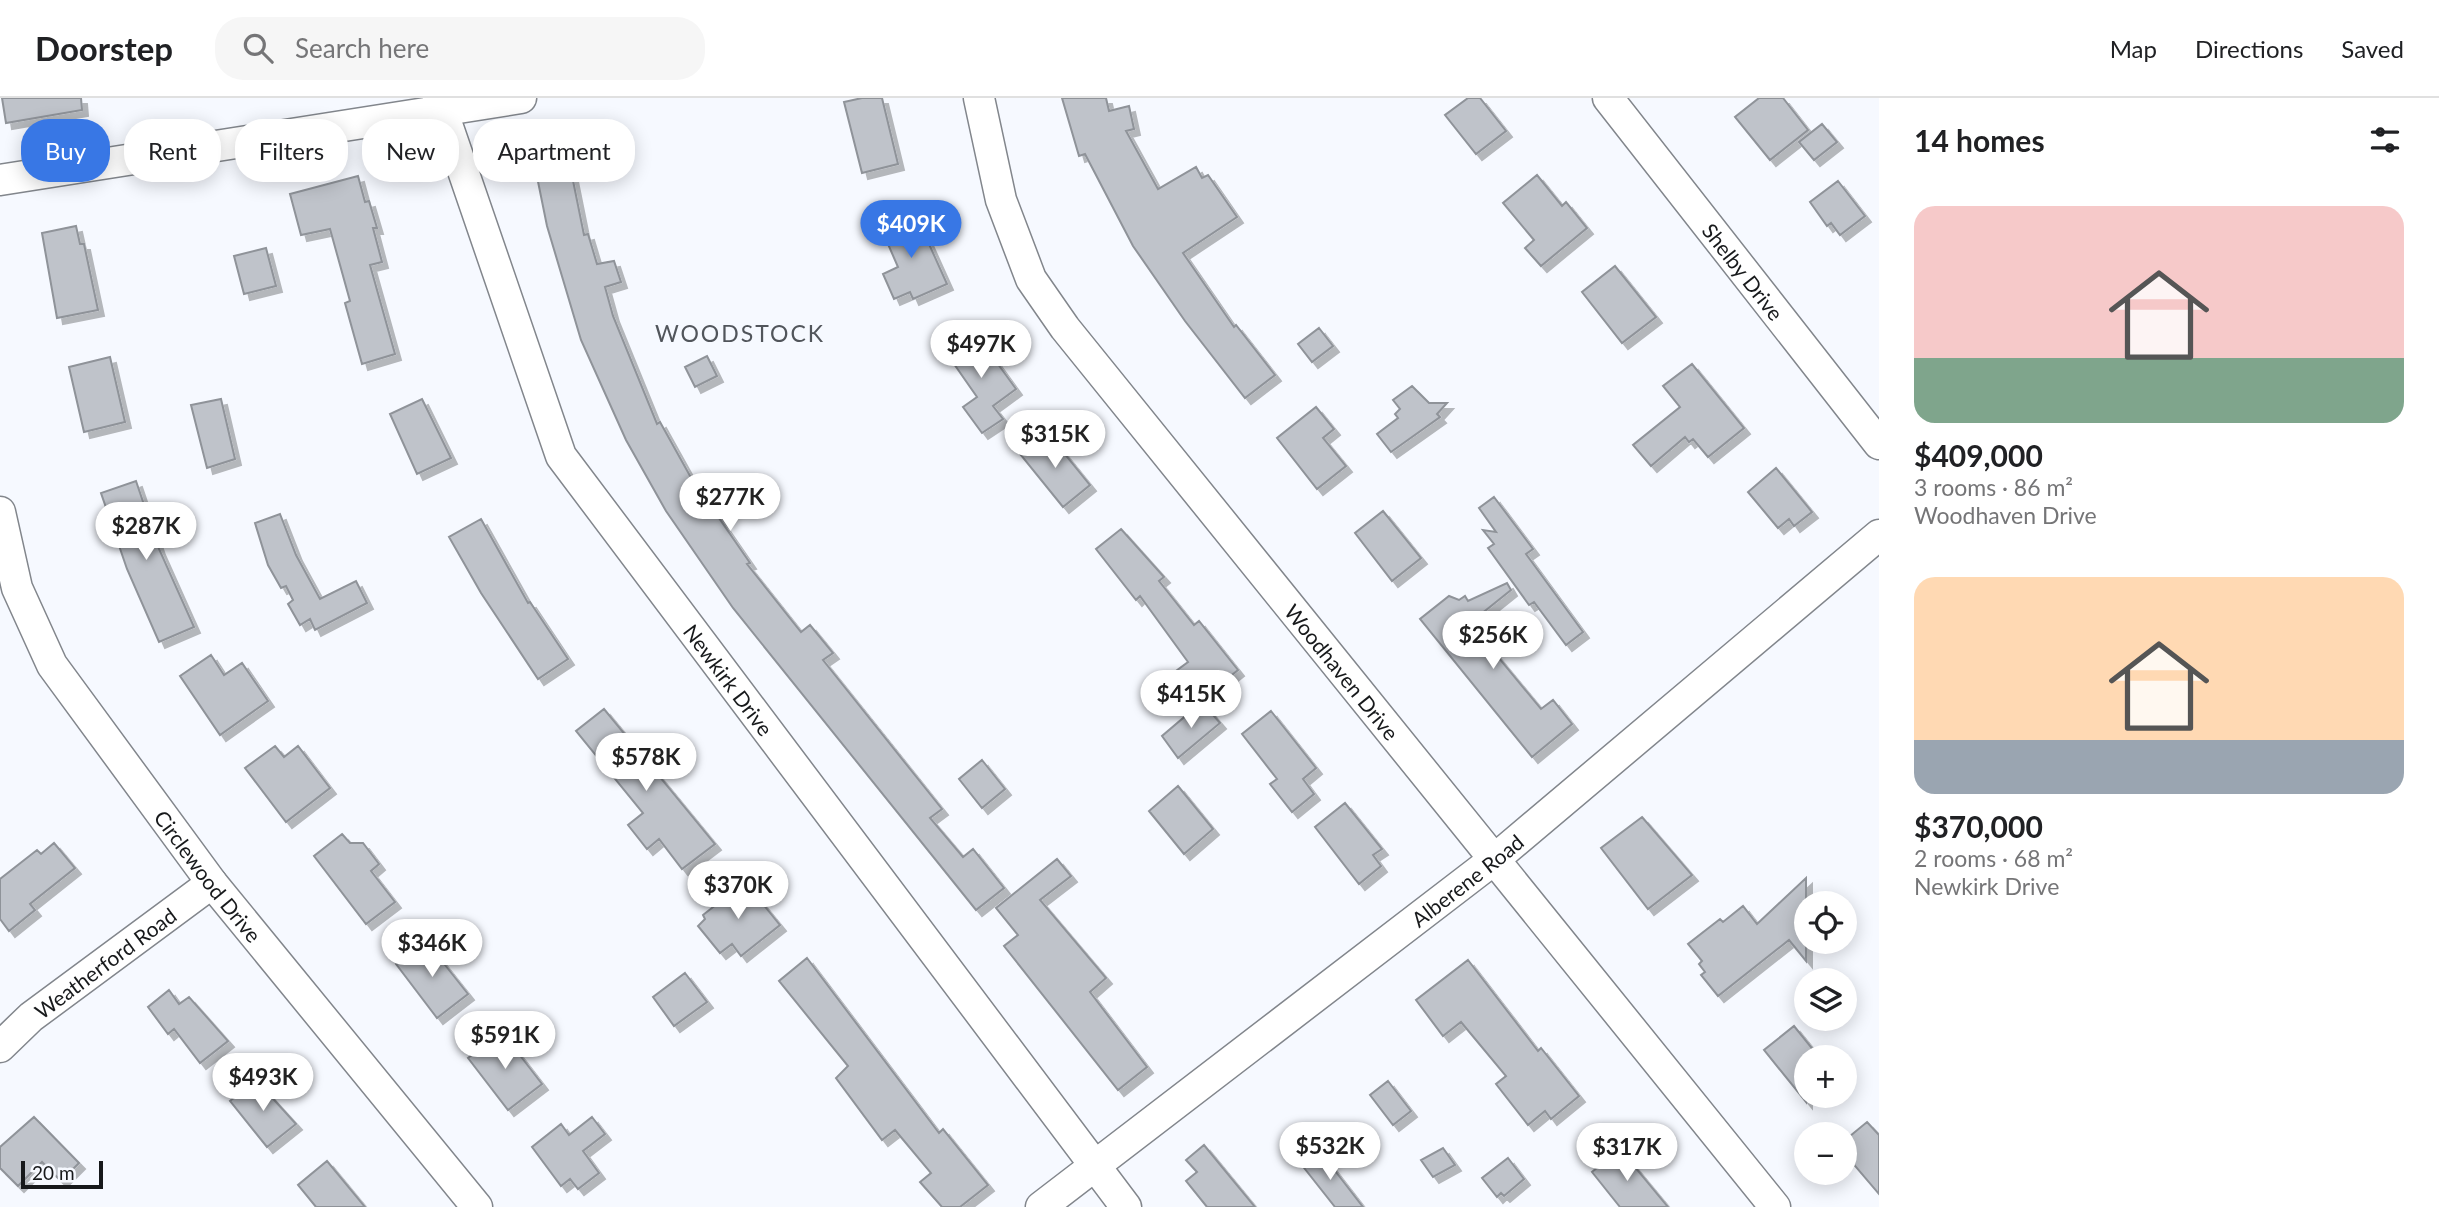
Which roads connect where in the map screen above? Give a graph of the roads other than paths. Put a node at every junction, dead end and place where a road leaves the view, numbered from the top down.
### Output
1 (521, 98) edge
2 (979, 98) edge
3 (1608, 98) edge
4 (439, 104) edge
5 (0, 180) edge
6 (1879, 444) edge
7 (0, 512) edge
8 (1879, 535) edge
9 (1496, 858) junction
10 (212, 883) junction
11 (0, 1047) edge
12 (1093, 1166) junction
13 (477, 1207) edge
14 (1041, 1207) edge
15 (1125, 1207) edge
16 (1775, 1207) edge

1 - 4 street
2 - 9 street, Woodhaven Drive
3 - 6 street, Shelby Drive
4 - 5 street
4 - 12 street, Newkirk Drive
7 - 10 street, Circlewood Drive
8 - 9 street, Alberene Road
9 - 12 street, Alberene Road
9 - 16 street, Woodhaven Drive
10 - 11 street, Weatherford Road
10 - 13 street, Circlewood Drive
12 - 14 street, Alberene Road
12 - 15 street, Newkirk Drive

